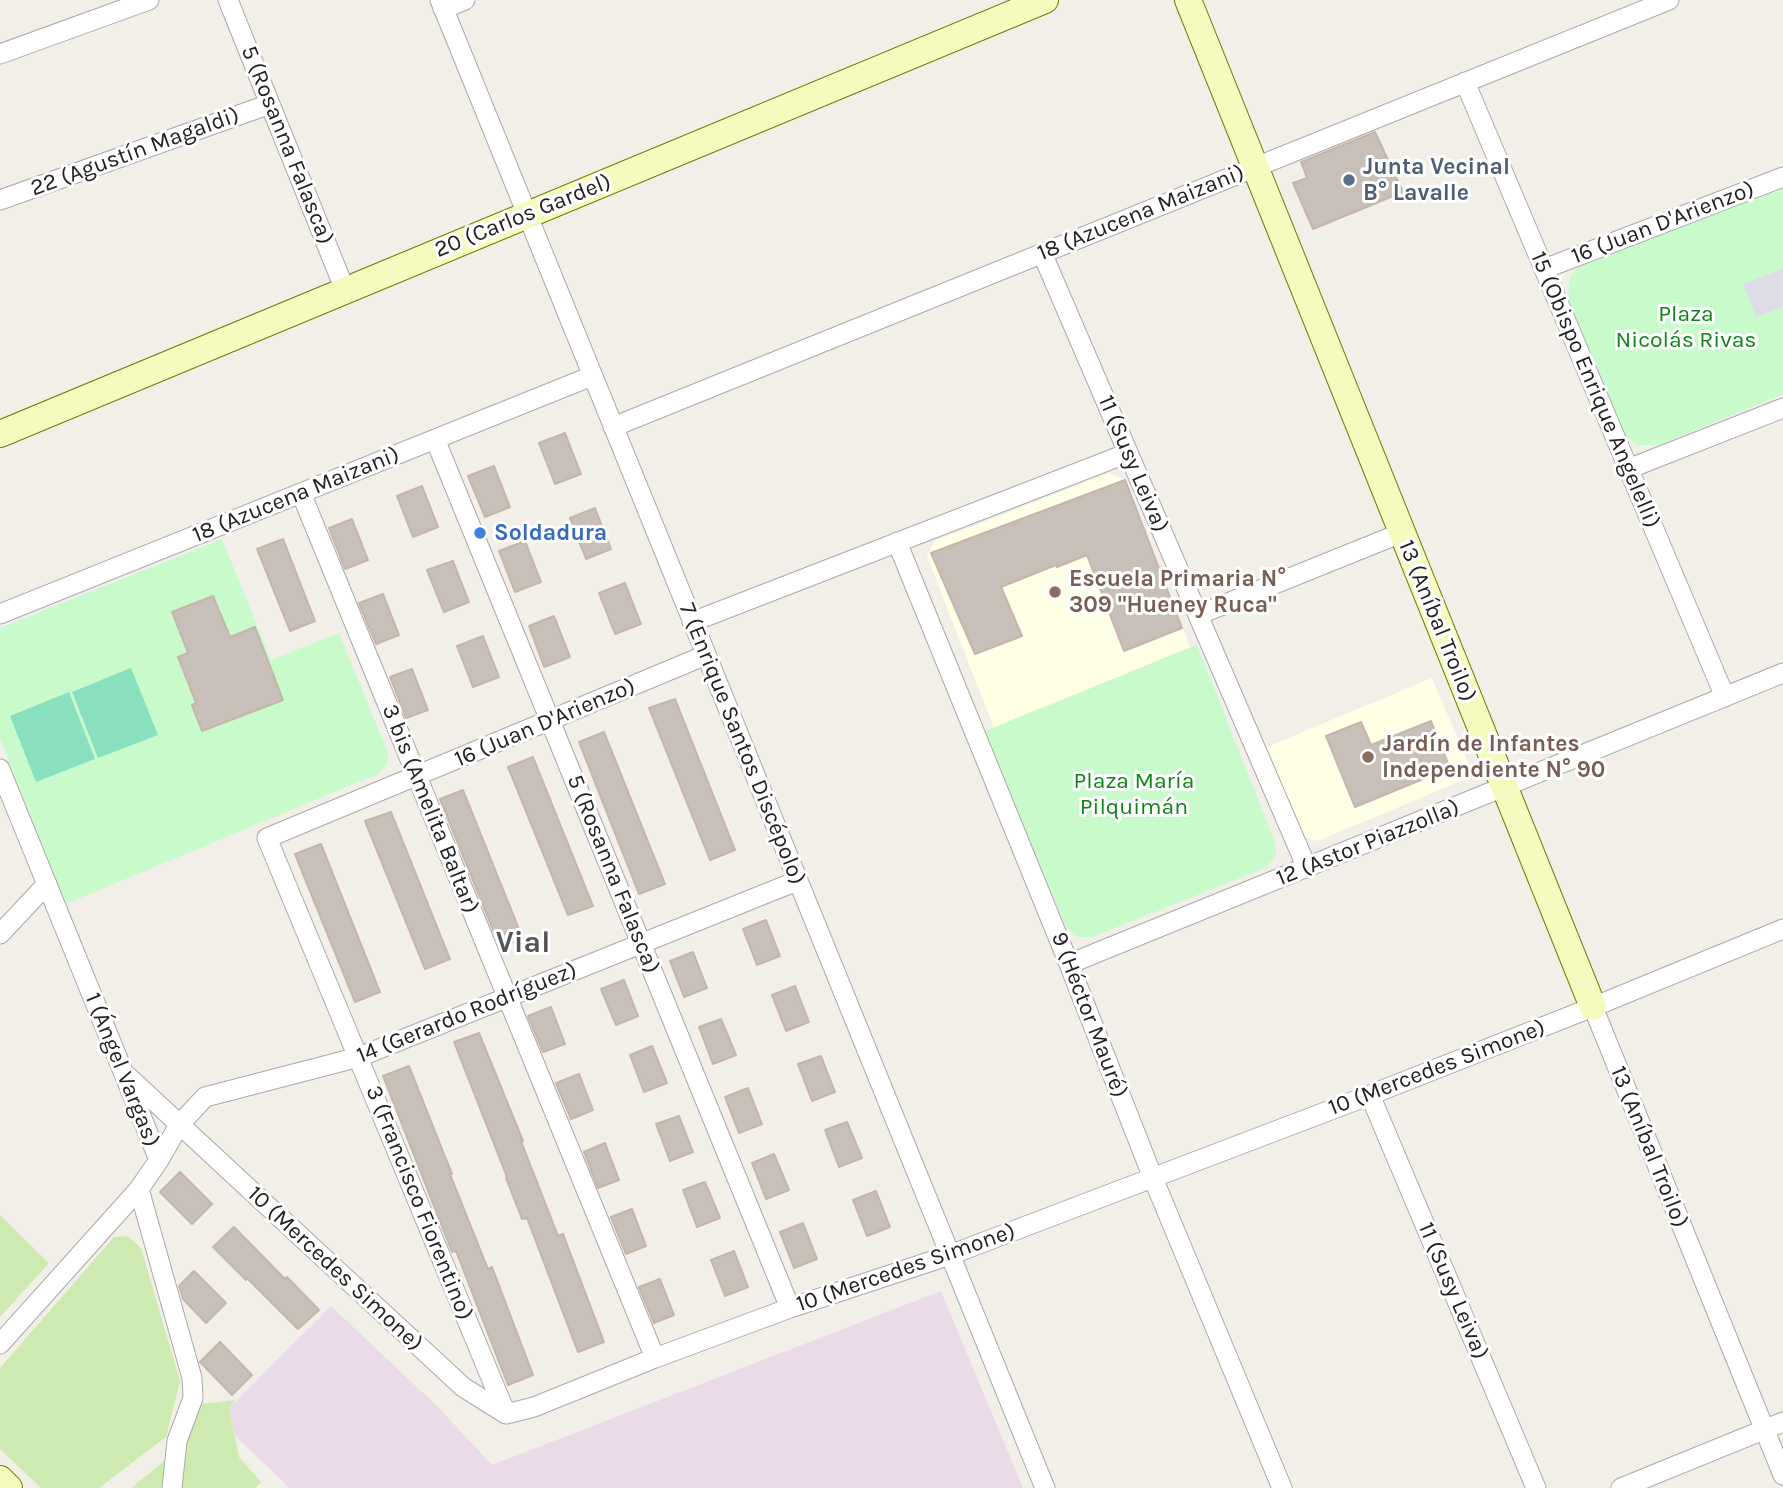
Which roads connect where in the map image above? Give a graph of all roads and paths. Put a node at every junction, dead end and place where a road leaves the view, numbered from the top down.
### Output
1 (149, 0) edge
2 (228, 0) edge
3 (465, 0) edge
4 (1045, 0) edge
5 (1188, 0) edge
6 (1669, 0) edge
7 (441, 4) edge
8 (0, 54) edge
9 (1465, 82) junction
10 (270, 104) junction
11 (1255, 167) junction
12 (1783, 177) edge
13 (0, 201) edge
14 (527, 215) junction
15 (1042, 253) junction
16 (1544, 269) junction
17 (345, 290) junction
18 (592, 376) junction
19 (1783, 408) edge
20 (613, 427) junction
21 (0, 433) edge
22 (435, 439) junction
23 (1128, 453) junction
24 (1628, 468) junction
25 (301, 494) junction
26 (1401, 533) junction
27 (897, 542) junction
28 (0, 614) edge
29 (1198, 615) junction
30 (692, 622) junction
31 (706, 655) junction
32 (1783, 673) edge
33 (1725, 697) junction
34 (550, 720) junction
35 (0, 769) edge
36 (416, 776) junction
37 (1503, 788) junction
38 (267, 838) joint
39 (1307, 868) junction
40 (797, 881) junction
41 (47, 884) junction
42 (1783, 929) edge
43 (0, 934) edge
44 (641, 943) junction
45 (1069, 964) junction
46 (506, 997) junction
47 (1592, 1007) junction
48 (359, 1058) junction
49 (123, 1072) junction
50 (1370, 1094) junction
51 (179, 1125) junction
52 (159, 1160) junction
53 (1153, 1178) junction
54 (139, 1189) junction
55 (950, 1255) junction
56 (790, 1308) junction
57 (0, 1344) edge
58 (655, 1358) junction
59 (506, 1414) junction
60 (1783, 1422) edge
61 (1764, 1429) junction
62 (1783, 1475) edge
63 (0, 1479) edge
64 (9, 1488) edge
65 (172, 1488) edge
66 (1045, 1488) edge
67 (1282, 1488) edge
68 (1536, 1488) edge
69 (1621, 1488) edge

1 - 8 street
2 - 10 street, 5 (Rosanna Falasca)
3 - 7 street
4 - 14 street, 20 (Carlos Gardel)
5 - 11 street, 13 (Aníbal Troilo)
6 - 9 street, 18 (Azucena Maizani)
7 - 14 street, 7 (Enrique Santos Discépolo)
9 - 11 street, 18 (Azucena Maizani)
9 - 16 street, 15 (Obispo Enrique Angelelli)
10 - 13 street, 22 (Agustín Magaldi)
10 - 17 street, 5 (Rosanna Falasca)
11 - 15 street, 18 (Azucena Maizani)
11 - 26 street, 13 (Aníbal Troilo)
12 - 16 street, 16 (Juan D'Arienzo)
14 - 17 street, 20 (Carlos Gardel)
14 - 18 street, 7 (Enrique Santos Discépolo)
15 - 20 street, 18 (Azucena Maizani)
15 - 23 street, 11 (Susy Leiva)
16 - 24 street, 15 (Obispo Enrique Angelelli)
17 - 21 street, 20 (Carlos Gardel)
18 - 20 street, 7 (Enrique Santos Discépolo)
18 - 22 street, 18 (Azucena Maizani)
19 - 24 street
20 - 30 street, 7 (Enrique Santos Discépolo)
22 - 25 street, 18 (Azucena Maizani)
22 - 34 street, 5 (Rosanna Falasca)
23 - 27 street
23 - 29 street, 11 (Susy Leiva)
24 - 33 street, 15 (Obispo Enrique Angelelli)
25 - 28 street, 18 (Azucena Maizani)
25 - 36 street, 3 bis (Amelita Baltar)
26 - 29 street
26 - 37 street, 13 (Aníbal Troilo)
27 - 30 street
27 - 45 street, 9 (Héctor Mauré)
29 - 39 street, 11 (Susy Leiva)
30 - 31 street, 7 (Enrique Santos Discépolo)
31 - 34 street, 16 (Juan D'Arienzo)
31 - 40 street, 7 (Enrique Santos Discépolo)
32 - 33 street, 12 (Astor Piazzolla)
33 - 37 street, 12 (Astor Piazzolla)
34 - 36 street, 16 (Juan D'Arienzo)
34 - 44 street, 5 (Rosanna Falasca)
35 - 41 street, 1 (Ángel Vargas)
36 - 38 street, 16 (Juan D'Arienzo)
36 - 46 street, 3 bis (Amelita Baltar)
37 - 39 street, 12 (Astor Piazzolla)
37 - 47 street, 13 (Aníbal Troilo)
38 - 48 street, 3 (Francisco Fiorentino)
39 - 45 street, 12 (Astor Piazzolla)
40 - 44 street, 14 (Gerardo Rodríguez)
40 - 55 street, 7 (Enrique Santos Discépolo)
41 - 43 street
41 - 49 street, 1 (Ángel Vargas)
42 - 47 street, 10 (Mercedes Simone)
44 - 46 street, 14 (Gerardo Rodríguez)
44 - 56 street, 5 (Rosanna Falasca)
45 - 53 street, 9 (Héctor Mauré)
46 - 48 street, 14 (Gerardo Rodríguez)
46 - 58 street, 3 bis (Amelita Baltar)
47 - 50 street, 10 (Mercedes Simone)
47 - 61 street, 13 (Aníbal Troilo)
48 - 51 street, 14 (Gerardo Rodríguez)
48 - 59 street, 3 (Francisco Fiorentino)
49 - 51 street, 10 (Mercedes Simone)
49 - 52 street, 1 (Ángel Vargas)
50 - 53 street, 10 (Mercedes Simone)
50 - 68 street, 11 (Susy Leiva)
51 - 52 street, 14 (Gerardo Rodríguez)
51 - 59 street, 10 (Mercedes Simone)
52 - 54 street, 1 (Ángel Vargas)
53 - 55 street, 10 (Mercedes Simone)
53 - 67 street, 9 (Héctor Mauré)
54 - 57 street
54 - 65 street
55 - 56 street, 10 (Mercedes Simone)
55 - 66 street, 7 (Enrique Santos Discépolo)
56 - 58 street, 10 (Mercedes Simone)
58 - 59 street, 10 (Mercedes Simone)
60 - 61 street
61 - 62 street, 13 (Aníbal Troilo)
61 - 69 street
63 - 64 street

